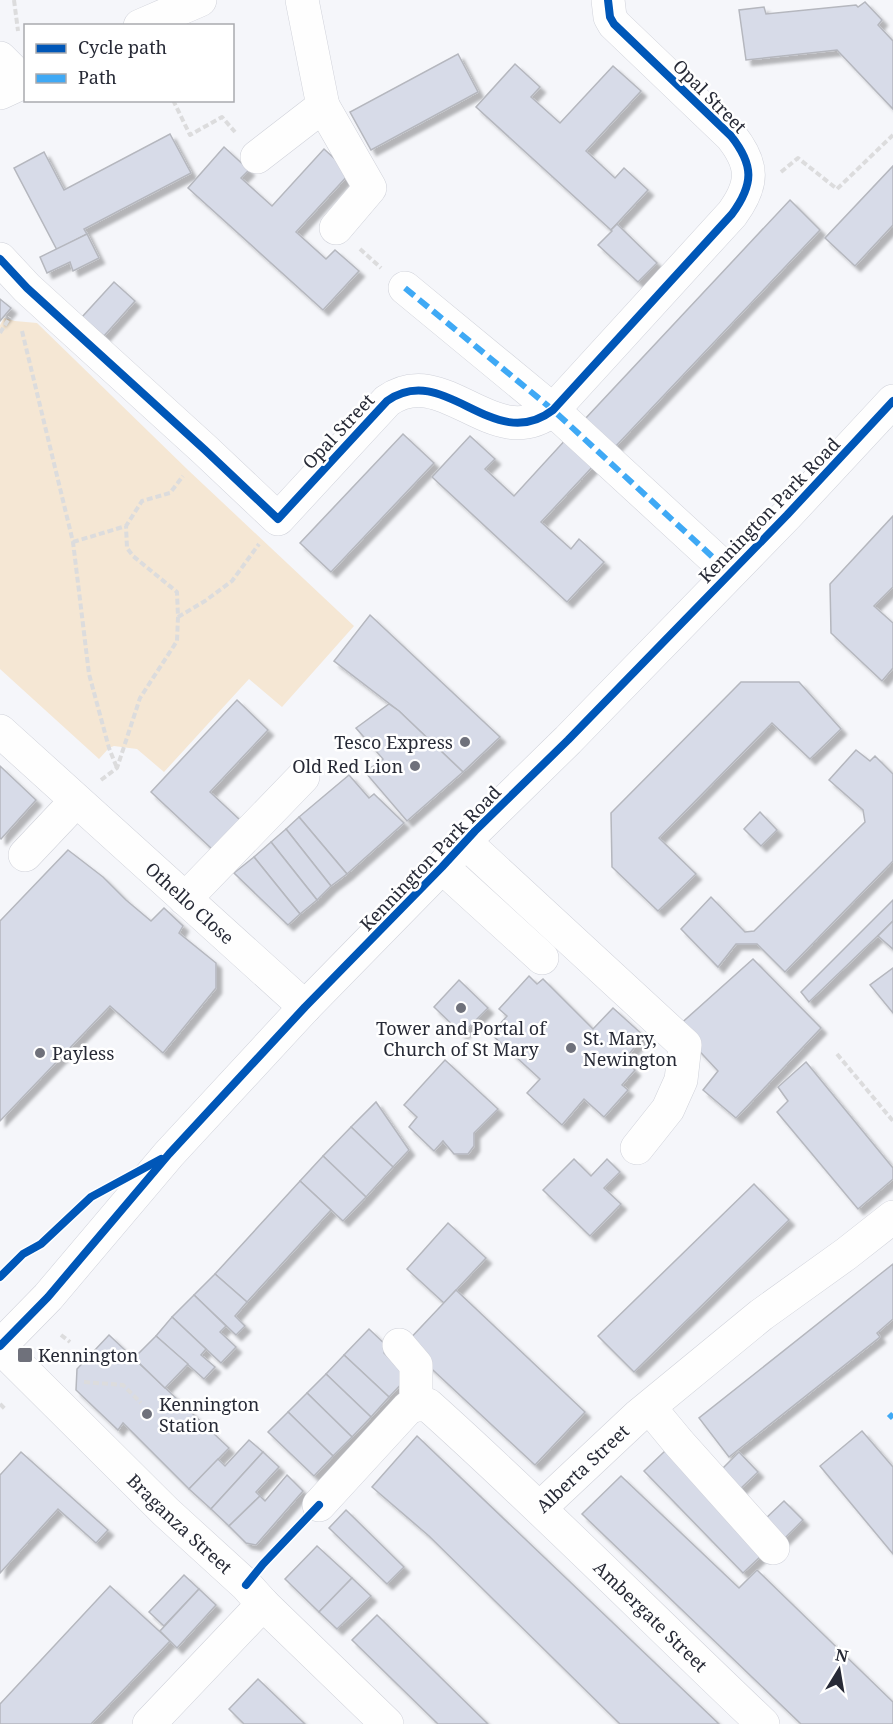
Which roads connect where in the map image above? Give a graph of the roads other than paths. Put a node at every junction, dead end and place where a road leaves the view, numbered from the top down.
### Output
1 (200, 0) edge
2 (302, 0) edge
3 (608, 0) edge
4 (145, 24) edge
5 (323, 106) junction
6 (257, 157) road end
7 (336, 228) road end
8 (0, 259) edge
9 (405, 288) road end
10 (893, 401) edge
11 (553, 410) junction
12 (730, 573) junction
13 (0, 731) edge
14 (303, 777) dead end
15 (76, 801) junction
16 (465, 842) junction
17 (25, 855) dead end
18 (442, 867) junction
19 (185, 899) junction
20 (542, 958) dead end
21 (305, 1007) junction
22 (637, 1148) dead end
23 (893, 1217) edge
24 (399, 1345) dead end
25 (0, 1346) edge
26 (416, 1405) junction
27 (650, 1408) junction
28 (319, 1505) dead end
29 (540, 1508) junction
30 (773, 1548) dead end
31 (263, 1604) junction
32 (148, 1724) edge
33 (387, 1724) edge
34 (763, 1724) edge

1 - 4 main road
2 - 5 main road
3 - 11 main road, Opal Street
5 - 6 main road
5 - 7 main road
8 - 11 main road, Opal Street
9 - 11 main road
10 - 12 main road, Kennington Park Road
11 - 12 main road
12 - 16 main road, Kennington Park Road
13 - 15 main road, Othello Close
14 - 19 main road
15 - 17 main road
15 - 19 main road, Othello Close
16 - 18 main road, Kennington Park Road
16 - 22 main road
18 - 20 main road
18 - 21 main road, Kennington Park Road
19 - 21 main road, Othello Close
21 - 25 main road, Kennington Park Road
23 - 27 main road, Alberta Street
24 - 26 main road
25 - 31 main road, Braganza Street
26 - 28 main road
26 - 29 main road, Alberta Street
27 - 29 main road, Alberta Street
27 - 30 main road
29 - 34 main road, Ambergate Street
31 - 32 main road
31 - 33 main road, Braganza Street

